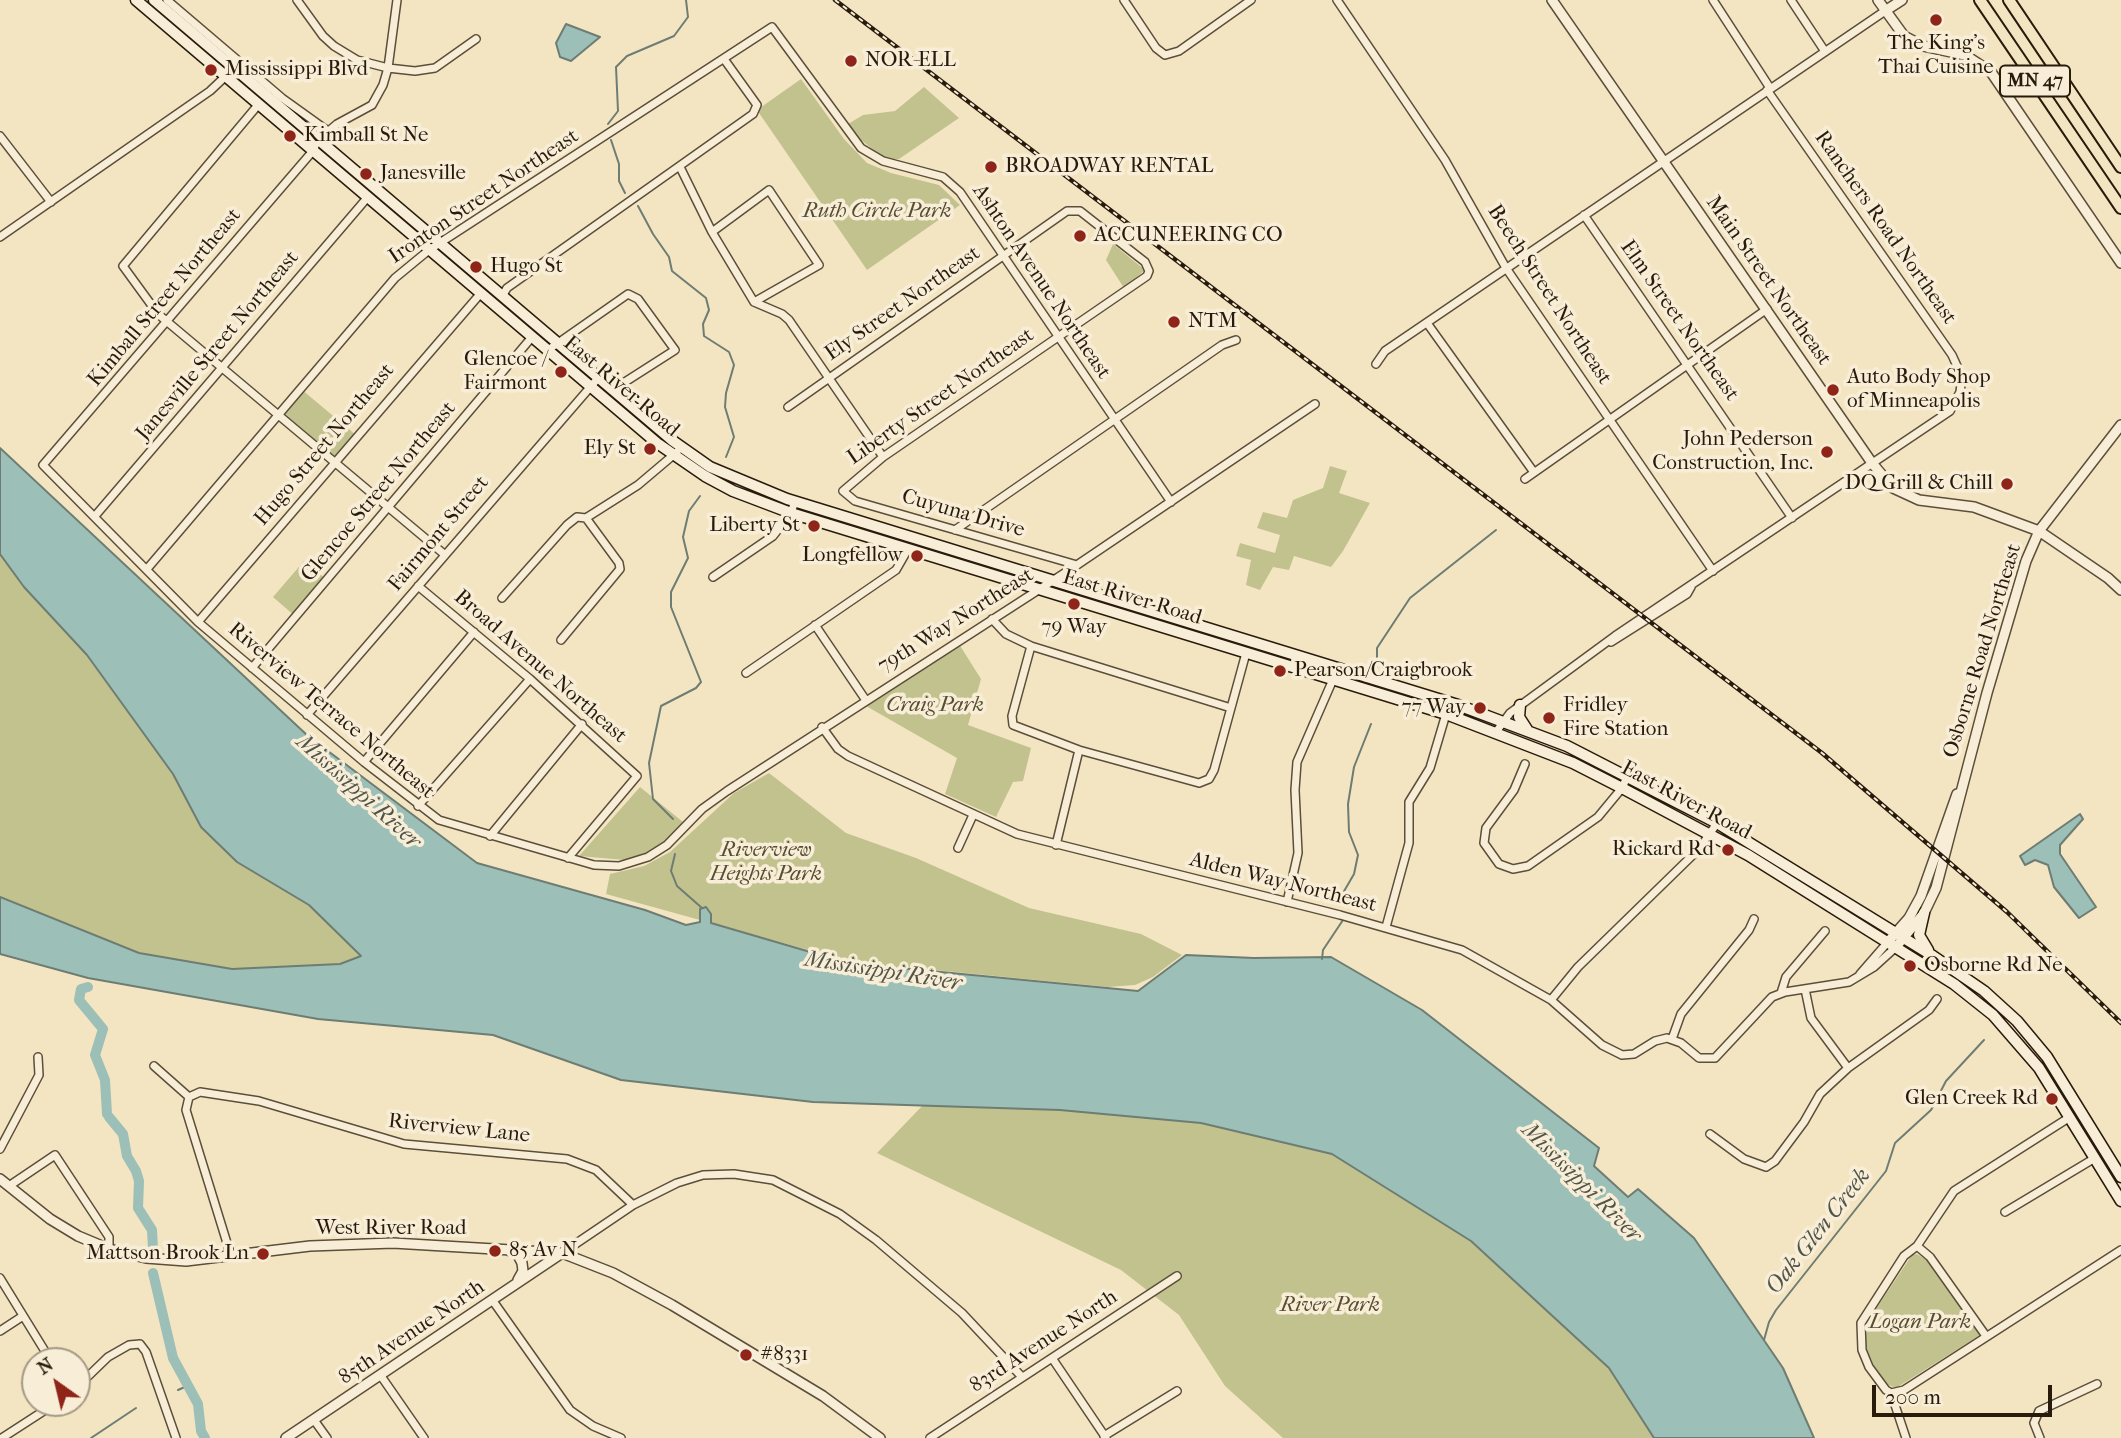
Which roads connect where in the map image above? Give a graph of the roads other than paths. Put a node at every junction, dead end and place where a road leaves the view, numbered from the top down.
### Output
1 (135, 0) edge
2 (154, 0) edge
3 (167, 0) edge
4 (297, 0) edge
5 (397, 0) edge
6 (1124, 0) edge
7 (1251, 0) edge
8 (1337, 0) edge
9 (1552, 0) edge
10 (1713, 0) edge
11 (1791, 0) edge
12 (1878, 0) edge
13 (1902, 0) edge
14 (1980, 0) edge
15 (2008, 0) edge
16 (1885, 11) junction
17 (772, 27) joint
18 (476, 40) dead end
19 (1824, 50) junction
20 (724, 59) junction
21 (388, 68) junction
22 (235, 69) junction
23 (225, 76) junction
24 (1769, 89) junction
25 (258, 105) junction
26 (328, 131) junction
27 (0, 135) edge
28 (318, 140) junction
29 (312, 152) junction
30 (1663, 160) junction
31 (680, 167) junction
32 (2121, 167) edge
33 (367, 198) junction
34 (51, 202) junction
35 (2121, 208) edge
36 (1073, 209) joint
37 (1584, 215) junction
38 (712, 232) junction
39 (0, 237) edge
40 (443, 243) junction
41 (429, 250) junction
42 (1002, 256) junction
43 (2121, 262) edge
44 (1507, 268) junction
45 (481, 293) junction
46 (503, 295) junction
47 (754, 302) junction
48 (1767, 309) junction
49 (167, 321) junction
50 (1427, 323) junction
51 (532, 337) junction
52 (1058, 338) junction
53 (1236, 340) dead end
54 (559, 343) junction
55 (548, 350) junction
56 (1376, 364) dead end
57 (1689, 364) junction
58 (222, 368) junction
59 (600, 377) junction
60 (830, 377) junction
61 (590, 386) junction
62 (614, 389) junction
63 (1315, 404) dead end
64 (788, 407) dead end
65 (279, 415) junction
66 (1114, 419) junction
67 (1609, 419) junction
68 (2121, 425) edge
69 (684, 448) junction
70 (673, 455) junction
71 (883, 457) junction
72 (335, 461) junction
73 (1872, 463) junction
74 (43, 465) joint
75 (1533, 471) junction
76 (1525, 479) dead end
77 (843, 491) joint
78 (795, 501) junction
79 (1171, 502) junction
80 (388, 509) junction
81 (791, 513) junction
82 (95, 516) junction
83 (586, 518) junction
84 (1792, 518) junction
85 (955, 530) junction
86 (2039, 531) junction
87 (908, 549) junction
88 (444, 554) junction
89 (1077, 565) junction
90 (147, 569) junction
91 (1713, 571) junction
92 (713, 577) dead end
93 (1053, 580) junction
94 (418, 586) junction
95 (1037, 588) junction
96 (2121, 590) edge
97 (502, 598) dead end
98 (992, 619) junction
99 (198, 622) junction
100 (816, 625) junction
101 (474, 632) junction
102 (561, 640) dead end
103 (1031, 646) junction
104 (1246, 653) junction
105 (252, 668) junction
106 (1338, 668) junction
107 (746, 673) dead end
108 (530, 679) junction
109 (1335, 680) junction
110 (865, 699) junction
111 (1520, 705) junction
112 (1231, 708) junction
113 (1446, 714) junction
114 (307, 715) junction
115 (1500, 721) junction
116 (582, 724) junction
117 (822, 727) junction
118 (1496, 732) junction
119 (1528, 732) junction
120 (1079, 750) junction
121 (364, 762) junction
122 (1525, 764) dead end
123 (1627, 777) junction
124 (1622, 788) junction
125 (1959, 789) junction
126 (418, 806) junction
127 (973, 815) junction
128 (1717, 823) junction
129 (1712, 834) junction
130 (490, 836) junction
131 (1056, 845) junction
132 (958, 848) dead end
133 (657, 852) joint
134 (568, 858) junction
135 (1287, 902) junction
136 (1924, 913) junction
137 (1754, 919) dead end
138 (1386, 927) junction
139 (1825, 931) dead end
140 (1900, 937) junction
141 (1891, 945) junction
142 (1933, 956) junction
143 (1805, 989) junction
144 (1781, 993) junction
145 (1937, 999) dead end
146 (1550, 1000) junction
147 (1672, 1039) junction
148 (38, 1056) dead end
149 (154, 1066) dead end
150 (1848, 1068) junction
151 (189, 1097) junction
152 (2070, 1117) junction
153 (1710, 1134) dead end
154 (0, 1149) edge
155 (2095, 1158) junction
156 (1975, 1175) dead end
157 (2121, 1177) edge
158 (0, 1179) edge
159 (9, 1186) junction
160 (2121, 1201) edge
161 (633, 1205) junction
162 (2005, 1212) dead end
163 (1917, 1246) junction
164 (505, 1248) junction
165 (109, 1249) junction
166 (2121, 1250) edge
167 (562, 1253) junction
168 (232, 1256) junction
169 (1177, 1276) dead end
170 (0, 1278) edge
171 (515, 1284) junction
172 (493, 1301) junction
173 (23, 1316) junction
174 (0, 1331) edge
175 (1986, 1336) junction
176 (42, 1347) edge
177 (1052, 1358) junction
178 (91, 1373) edge
179 (381, 1376) junction
180 (1022, 1377) junction
181 (2097, 1384) dead end
182 (1177, 1391) dead end
183 (1891, 1393) junction
184 (34, 1417) edge
185 (314, 1420) junction
186 (1105, 1437) edge
187 (2, 1438) edge
188 (176, 1438) edge
189 (286, 1438) edge
190 (327, 1438) edge
191 (424, 1438) edge
192 (621, 1438) edge
193 (880, 1438) edge
194 (930, 1438) edge
195 (1906, 1438) edge
196 (2040, 1438) edge

1 - 23 main road, East River Road
2 - 22 main road, East River Road
3 - 26 street
4 - 21 street
5 - 21 street
6 - 7 street
8 - 44 street, Beech Street Northeast
9 - 30 street, Main Street Northeast
10 - 24 street, Ranchers Road Northeast
11 - 19 street
12 - 16 street
13 - 16 street
14 - 35 main road, MN 47
15 - 32 main road, MN 47
16 - 19 street
16 - 43 street
17 - 20 street, Ironton Street Northeast
17 - 42 street, Ashton Avenue Northeast
18 - 21 street
19 - 24 street
20 - 31 street
20 - 40 street, Ironton Street Northeast
21 - 26 street
22 - 23 street
22 - 28 main road, East River Road
23 - 25 main road, East River Road
23 - 34 street
24 - 30 street
24 - 73 street, Ranchers Road Northeast
25 - 29 main road, East River Road
25 - 49 street
26 - 28 street
27 - 34 street
28 - 29 street, Kimball Street Northeast
28 - 40 main road, East River Road
29 - 33 main road, East River Road
29 - 49 street, Kimball Street Northeast
30 - 37 street
30 - 48 street, Main Street Northeast
31 - 38 street
31 - 46 street
33 - 41 main road, East River Road
33 - 58 street, Janesville Street Northeast
34 - 39 street
36 - 42 street, Ely Street Northeast
36 - 52 street, Liberty Street Northeast
37 - 44 street
37 - 57 street, Elm Street Northeast
38 - 47 street
38 - 47 street
40 - 41 street, Ironton Street Northeast
40 - 46 main road, East River Road
41 - 45 main road, East River Road
41 - 65 street, Ironton Street Northeast
42 - 52 street, Ashton Avenue Northeast
42 - 60 street, Ely Street Northeast
44 - 50 street
44 - 67 street, Beech Street Northeast
45 - 51 main road, East River Road
45 - 72 street, Hugo Street Northeast
46 - 54 main road, East River Road
47 - 60 street
48 - 57 street
48 - 73 street, Main Street Northeast
49 - 58 street
49 - 74 street, Kimball Street Northeast
50 - 56 street
50 - 75 street
51 - 55 main road, East River Road
51 - 80 street, Glencoe Street Northeast
52 - 66 street, Ashton Avenue Northeast
52 - 71 street, Liberty Street Northeast
53 - 66 street
54 - 55 street
54 - 59 main road, East River Road
54 - 62 street
55 - 61 main road, East River Road
57 - 67 street
57 - 84 street, Elm Street Northeast
58 - 65 street
58 - 82 street, Janesville Street Northeast
59 - 61 street, Fairmont Street
59 - 62 main road, East River Road
60 - 64 street, Ely Street Northeast
60 - 71 street
61 - 70 main road, East River Road
61 - 88 street, Fairmont Street
62 - 69 main road, East River Road
63 - 79 street, 79th Way Northeast
65 - 72 street
65 - 90 street, Ironton Street Northeast
66 - 79 street, Ashton Avenue Northeast
66 - 85 street
67 - 75 street
67 - 91 street, Beech Street Northeast
68 - 86 street, Osborne Road Northeast
69 - 70 street
69 - 78 main road, East River Road
70 - 81 main road, East River Road
70 - 83 street
71 - 77 street, Liberty Street Northeast
72 - 80 street
72 - 99 street, Hugo Street Northeast
73 - 84 street
73 - 86 street, Main Street Northeast
74 - 82 street, Riverview Terrace Northeast
75 - 76 street
77 - 85 street, Cuyuna Drive
78 - 81 street
78 - 93 main road, East River Road
79 - 89 street, 79th Way Northeast
80 - 88 street
80 - 105 street, Glencoe Street Northeast
81 - 87 main road, East River Road
81 - 92 street
82 - 90 street, Riverview Terrace Northeast
83 - 97 street
83 - 102 street
84 - 91 street
85 - 89 street, Cuyuna Drive
86 - 96 street, Main Street Northeast
86 - 125 street, Osborne Road Northeast
87 - 95 main road, East River Road
87 - 100 street
88 - 94 street, Fairmont Street
89 - 93 street, 79th Way Northeast
90 - 99 street, Riverview Terrace Northeast
91 - 111 street
93 - 95 street, 79th Way Northeast
93 - 106 main road, East River Road
94 - 101 street, Broad Avenue Northeast
94 - 114 street, Fairmont Street
95 - 98 street, 79th Way Northeast
95 - 104 main road, East River Road
98 - 103 street
98 - 110 street, 79th Way Northeast
99 - 105 street, Riverview Terrace Northeast
100 - 107 street
100 - 110 street
101 - 108 street, Broad Avenue Northeast
101 - 121 street
103 - 112 street
103 - 120 street
104 - 109 main road, East River Road
104 - 112 street
105 - 114 street, Riverview Terrace Northeast
106 - 109 street
106 - 115 main road, East River Road
108 - 116 street, Broad Avenue Northeast
108 - 126 street
109 - 113 main road, East River Road
109 - 135 street
110 - 117 street, 79th Way Northeast
111 - 115 street
111 - 119 main road
112 - 120 street
113 - 118 main road, East River Road
113 - 138 street
114 - 121 street, Riverview Terrace Northeast
115 - 118 street
115 - 119 main road, East River Road
116 - 130 street
116 - 134 street, Broad Avenue Northeast
117 - 127 street, Alden Way Northeast
117 - 133 street, 79th Way Northeast
118 - 124 main road, East River Road
119 - 123 main road, East River Road
120 - 131 street
121 - 126 street, Riverview Terrace Northeast
122 - 124 street
123 - 124 street
123 - 128 main road, East River Road
124 - 129 main road, East River Road
125 - 136 street, Osborne Road Northeast
125 - 140 street, Osborne Road Northeast
126 - 130 street, Riverview Terrace Northeast
127 - 131 street, Alden Way Northeast
127 - 132 street
128 - 129 street
128 - 140 main road, East River Road
129 - 141 main road, East River Road
129 - 146 street
130 - 134 street, Riverview Terrace Northeast
131 - 135 street, Alden Way Northeast
133 - 134 street, Riverview Terrace Northeast
135 - 138 street, Alden Way Northeast
136 - 140 street, Osborne Road Northeast
136 - 142 main road
137 - 147 street
138 - 146 street, Alden Way Northeast
139 - 144 street
140 - 141 street, Osborne Road Northeast
140 - 142 main road, East River Road
141 - 143 street
141 - 152 main road, East River Road
142 - 157 main road, East River Road
143 - 144 street
143 - 150 street
144 - 147 street
145 - 150 street
146 - 147 street, Alden Way Northeast
148 - 154 street
149 - 151 street
150 - 153 street
151 - 161 street, Riverview Lane
151 - 168 street
152 - 155 main road, East River Road
152 - 156 street
152 - 163 street
155 - 160 main road, East River Road
155 - 162 street
158 - 159 street, West River Road
159 - 165 street, West River Road
159 - 165 street
161 - 167 street, 85th Avenue North
161 - 180 street, 85th Avenue North
163 - 175 street
163 - 183 street
164 - 167 street, West River Road
164 - 168 street, West River Road
164 - 171 street
165 - 168 street, West River Road
166 - 175 street
167 - 171 street, 85th Avenue North
167 - 193 street, West River Road
169 - 177 street, 83rd Avenue North
170 - 173 street
171 - 172 street, 85th Avenue North
172 - 179 street, 85th Avenue North
172 - 192 street
173 - 174 street
173 - 176 street
175 - 183 street
177 - 180 street, 83rd Avenue North
177 - 186 street
178 - 188 street
179 - 185 street, 85th Avenue North
179 - 191 street
180 - 194 street, 83rd Avenue North
181 - 196 street
182 - 186 street
183 - 195 street
184 - 187 street
185 - 189 street, 85th Avenue North
185 - 190 street

